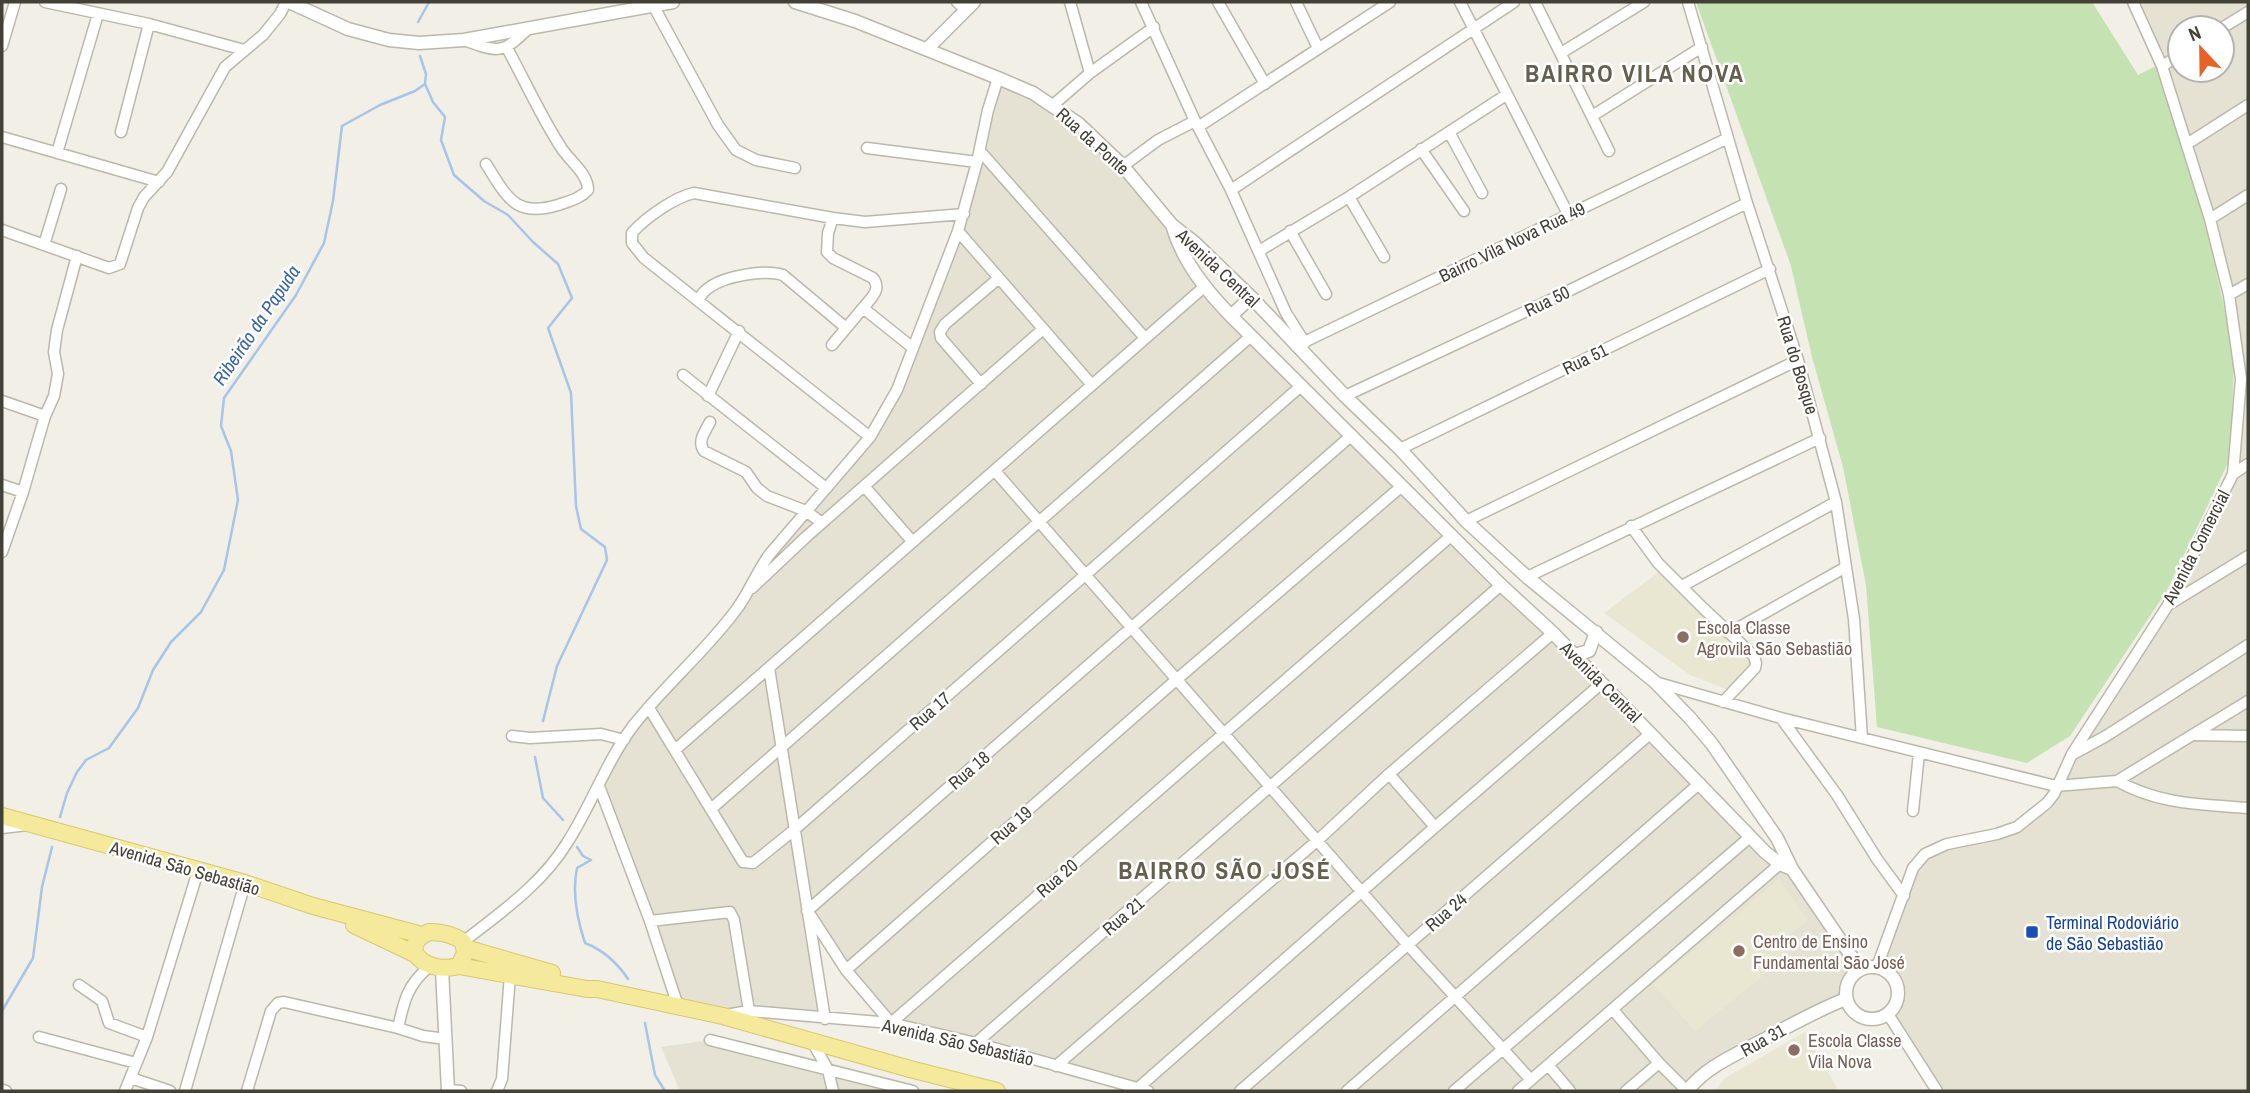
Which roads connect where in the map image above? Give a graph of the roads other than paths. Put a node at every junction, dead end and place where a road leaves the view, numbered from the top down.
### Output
1 (15, 2) edge
2 (45, 2) edge
3 (287, 2) edge
4 (671, 2) edge
5 (795, 2) edge
6 (1070, 2) edge
7 (1141, 2) edge
8 (1218, 2) edge
9 (1296, 2) edge
10 (1390, 2) edge
11 (1460, 2) edge
12 (1514, 2) edge
13 (1535, 2) edge
14 (1644, 2) edge
15 (1688, 2) edge
16 (2133, 2) edge
17 (653, 5) junction
18 (966, 5) edge
19 (1373, 6) edge
20 (98, 14) junction
21 (149, 24) junction
22 (1154, 27) junction
23 (529, 28) junction
24 (1473, 28) junction
25 (464, 40) junction
26 (2, 47) edge
27 (1702, 47) junction
28 (507, 48) junction
29 (1318, 48) junction
30 (927, 49) junction
31 (244, 50) junction
32 (1561, 53) junction
33 (2166, 64) edge
34 (2162, 66) junction
35 (1090, 73) junction
36 (998, 78) junction
37 (1265, 84) junction
38 (1506, 95) junction
39 (1053, 105) junction
40 (2248, 105) edge
41 (1592, 116) junction
42 (1197, 124) junction
43 (1450, 131) junction
44 (121, 132) dead end
45 (2, 137) edge
46 (1728, 138) junction
47 (2187, 144) junction
48 (867, 148) dead end
49 (1421, 149) junction
50 (1609, 151) dead end
51 (57, 153) junction
52 (979, 157) junction
53 (486, 164) dead end
54 (1123, 166) junction
55 (795, 167) dead end
56 (159, 182) junction
57 (61, 189) dead end
58 (1231, 190) junction
59 (1482, 194) dead end
60 (2248, 195) edge
61 (1349, 197) junction
62 (1747, 203) junction
63 (1464, 211) dead end
64 (964, 214) junction
65 (1568, 214) junction
66 (833, 218) junction
67 (2210, 219) junction
68 (1172, 225) junction
69 (958, 231) junction
70 (1290, 231) junction
71 (3, 234) edge
72 (44, 245) junction
73 (1259, 251) junction
74 (78, 256) junction
75 (1384, 257) dead end
76 (1770, 269) junction
77 (999, 278) junction
78 (2248, 284) edge
79 (1204, 288) junction
80 (1326, 294) dead end
81 (2229, 295) junction
82 (1251, 297) junction
83 (698, 300) junction
84 (863, 308) junction
85 (1231, 316) junction
86 (845, 327) junction
87 (1043, 328) junction
88 (739, 331) junction
89 (1251, 336) junction
90 (1145, 338) junction
91 (832, 345) dead end
92 (1301, 345) junction
93 (913, 348) junction
94 (1798, 360) junction
95 (683, 375) dead end
96 (2245, 377) edge
97 (981, 384) junction
98 (1092, 385) junction
99 (1301, 386) junction
100 (708, 396) junction
101 (1345, 396) junction
102 (2, 401) edge
103 (45, 416) junction
104 (709, 422) dead end
105 (1352, 435) junction
106 (870, 437) junction
107 (1820, 438) junction
108 (1400, 449) junction
109 (2248, 464) edge
110 (995, 471) junction
111 (2233, 474) junction
112 (2, 485) edge
113 (864, 485) junction
114 (1402, 486) junction
115 (826, 488) junction
116 (23, 492) junction
117 (1836, 502) junction
118 (806, 511) junction
119 (1038, 522) junction
120 (1466, 522) junction
121 (822, 523) junction
122 (1631, 526) junction
123 (1452, 535) junction
124 (912, 541) junction
125 (2, 552) edge
126 (2248, 556) edge
127 (1846, 567) junction
128 (1085, 575) junction
129 (1527, 577) junction
130 (1501, 585) junction
131 (1682, 586) junction
132 (750, 590) junction
133 (2168, 605) junction
134 (1131, 629) junction
135 (1596, 632) junction
136 (1553, 633) junction
137 (1729, 633) junction
138 (1610, 643) junction
139 (2248, 645) edge
140 (1574, 655) junction
141 (1586, 667) junction
142 (769, 668) junction
143 (1176, 680) junction
144 (1655, 682) junction
145 (1602, 683) junction
146 (1666, 692) junction
147 (1692, 693) junction
148 (2248, 701) edge
149 (1723, 702) junction
150 (649, 708) junction
151 (1781, 718) junction
152 (1651, 733) junction
153 (1223, 734) junction
154 (2194, 735) junction
155 (512, 736) dead end
156 (2248, 736) edge
157 (1862, 738) junction
158 (624, 740) junction
159 (781, 747) junction
160 (676, 749) junction
161 (1919, 753) junction
162 (2072, 754) junction
163 (1389, 774) junction
164 (2117, 781) junction
165 (1700, 783) junction
166 (599, 786) junction
167 (2056, 786) junction
168 (1270, 788) junction
169 (2248, 808) edge
170 (711, 809) junction
171 (1913, 811) dead end
172 (3, 819) edge
173 (1435, 827) junction
174 (794, 830) junction
175 (1750, 837) junction
176 (1318, 840) junction
177 (1786, 867) junction
178 (198, 871) junction
179 (245, 883) junction
180 (1362, 891) junction
181 (1904, 896) junction
182 (313, 906) junction
183 (807, 911) junction
184 (650, 921) junction
185 (422, 935) junction
186 (464, 945) junction
187 (1408, 945) junction
188 (415, 954) junction
189 (444, 967) junction
190 (1877, 967) junction
191 (1860, 969) junction
192 (846, 970) junction
193 (510, 975) junction
194 (79, 985) dead end
195 (597, 989) junction
196 (1454, 998) junction
197 (1846, 999) junction
198 (678, 1006) junction
199 (1613, 1010) junction
200 (749, 1011) junction
201 (1888, 1014) junction
202 (723, 1016) junction
203 (825, 1019) junction
204 (891, 1023) junction
205 (398, 1028) junction
206 (39, 1037) dead end
207 (147, 1037) junction
208 (446, 1039) junction
209 (710, 1040) dead end
210 (813, 1041) junction
211 (976, 1043) junction
212 (1502, 1050) junction
213 (136, 1063) junction
214 (1659, 1063) junction
215 (1548, 1065) junction
216 (1056, 1066) junction
217 (828, 1070) junction
218 (131, 1078) junction
219 (1531, 1080) junction
220 (879, 1088) edge
221 (1142, 1090) edge
222 (125, 1091) edge
223 (170, 1091) edge
224 (186, 1091) edge
225 (247, 1091) edge
226 (452, 1091) edge
227 (497, 1091) edge
228 (833, 1091) edge
229 (913, 1091) edge
230 (998, 1091) edge
231 (1240, 1091) edge
232 (1347, 1091) edge
233 (1454, 1091) edge
234 (1518, 1091) edge
235 (1570, 1091) edge
236 (1626, 1091) edge
237 (1687, 1091) edge
238 (1937, 1091) edge

1 - 26 street
2 - 20 street
3 - 25 street
3 - 31 street
4 - 17 street
5 - 30 street, Rua da Ponte
6 - 35 street
7 - 22 street
8 - 37 street
9 - 29 street
10 - 19 street
11 - 24 street
12 - 24 street
13 - 32 street
14 - 32 street
15 - 27 street, Rua do Bosque
16 - 34 street, Avenida Comercial
17 - 23 street
17 - 55 street
18 - 30 street
19 - 29 street
20 - 21 street
20 - 51 street
21 - 31 street
21 - 44 street
22 - 35 street
22 - 42 street
23 - 25 street
23 - 28 street
24 - 38 street
24 - 58 street
25 - 28 street
27 - 41 street
27 - 46 street, Rua do Bosque
28 - 53 street
29 - 37 street
30 - 36 street, Rua da Ponte
31 - 56 street
32 - 41 street
33 - 34 street
34 - 47 street, Avenida Comercial
35 - 39 street
36 - 39 street, Rua da Ponte
36 - 52 street
37 - 42 street
38 - 43 street
38 - 65 street
39 - 54 street, Rua da Ponte
40 - 47 street
41 - 50 street
42 - 54 street
42 - 58 street
43 - 49 street
43 - 59 street
45 - 51 street
46 - 62 street, Rua do Bosque
46 - 65 street, Bairro Vila Nova Rua 49
47 - 67 street, Avenida Comercial
48 - 52 street
49 - 61 street
49 - 63 street
51 - 56 street
52 - 64 street
52 - 90 street
54 - 68 street, Rua da Ponte
56 - 74 street
57 - 72 street
58 - 73 street
60 - 67 street
61 - 70 street
61 - 75 street
62 - 76 street, Rua do Bosque
62 - 101 street, Rua 50
64 - 66 street
64 - 69 street
65 - 92 street, Bairro Vila Nova Rua 49
66 - 83 street
66 - 84 street
67 - 81 street, Avenida Comercial
68 - 79 street, Avenida Central
68 - 82 street, Avenida Central
69 - 77 street
69 - 93 street
70 - 73 street
70 - 80 street
71 - 72 street
72 - 74 street
73 - 92 street
74 - 103 street
76 - 94 street, Rua do Bosque
76 - 108 street, Rua 51
77 - 87 street
77 - 97 street
78 - 81 street
79 - 85 street, Avenida Central
79 - 90 street
81 - 96 street, Avenida Comercial
82 - 85 street
82 - 92 street, Avenida Central
83 - 86 street
83 - 88 street
84 - 86 street
84 - 93 street
85 - 89 street, Avenida Central
86 - 91 street
87 - 97 street
87 - 98 street
88 - 100 street
88 - 106 street
89 - 99 street, Avenida Central
89 - 119 street
90 - 98 street
92 - 101 street, Avenida Central
93 - 106 street
94 - 107 street, Rua do Bosque
94 - 120 street
95 - 100 street
96 - 111 street, Avenida Comercial
97 - 113 street
98 - 110 street
99 - 105 street, Avenida Central
99 - 128 street, Rua 17
100 - 115 street
101 - 108 street, Avenida Central
102 - 103 street
103 - 116 street
104 - 118 street
105 - 114 street, Avenida Central
105 - 134 street, Rua 18
106 - 115 street
107 - 117 street, Rua do Bosque
107 - 122 street
108 - 120 street, Avenida Central
109 - 111 street
110 - 119 street
110 - 124 street
111 - 133 street, Avenida Comercial
112 - 116 street
113 - 121 street
113 - 124 street
114 - 123 street, Avenida Central
114 - 143 street, Rua 19
115 - 118 street
116 - 125 street
117 - 127 street, Rua do Bosque
117 - 131 street
118 - 121 street
118 - 132 street
119 - 128 street
119 - 159 street
120 - 129 street, Avenida Central
121 - 132 street
122 - 129 street
122 - 131 street
123 - 130 street, Avenida Central
123 - 153 street, Rua 20
124 - 142 street
126 - 133 street
127 - 137 street
127 - 157 street, Rua do Bosque
128 - 134 street
128 - 174 street, Rua 17
129 - 135 street, Avenida Central
130 - 136 street, Avenida Central
130 - 168 street, Rua 21
131 - 137 street
132 - 150 street
133 - 162 street, Avenida Comercial
134 - 143 street
134 - 183 street, Rua 18
135 - 138 street, Avenida Central
135 - 140 street
136 - 140 street, Avenida Central
136 - 163 street
137 - 149 street
138 - 141 street
138 - 144 street, Avenida Central
139 - 162 street
140 - 141 street, Avenida Central
141 - 145 street, Avenida Central
142 - 159 street
142 - 160 street
143 - 153 street
143 - 192 street, Rua 19
144 - 146 street, Avenida Central
144 - 147 street
145 - 152 street, Avenida Central
145 - 173 street
146 - 147 street
146 - 177 street, Avenida Central
147 - 149 street
148 - 154 street
149 - 151 street
150 - 158 street
150 - 160 street
151 - 157 street
151 - 181 street
152 - 165 street, Avenida Central
152 - 187 street, Rua 24
153 - 168 street
153 - 204 street, Rua 20
154 - 156 street
154 - 164 street
155 - 158 street
157 - 161 street
158 - 166 street
159 - 170 street
159 - 174 street
160 - 170 street
161 - 167 street
161 - 171 street
162 - 167 street, Avenida Comercial
163 - 173 street
163 - 176 street
164 - 167 street
164 - 169 street
165 - 175 street, Avenida Central
165 - 196 street
166 - 184 street
166 - 186 street
167 - 181 street, Avenida Comercial
168 - 176 street
168 - 211 street, Rua 21
170 - 174 street, Rua 17
172 - 178 main road, Avenida São Sebastião
173 - 180 street
174 - 183 street
175 - 177 street, Avenida Central
175 - 212 street
176 - 180 street
176 - 216 street
177 - 191 street, Avenida Central
177 - 199 street
178 - 179 main road, Avenida São Sebastião
178 - 207 street
179 - 182 main road, Avenida São Sebastião
179 - 224 street
180 - 187 street
180 - 221 street
181 - 190 street, Avenida Comercial
182 - 185 main road, Avenida São Sebastião
182 - 188 main road, Avenida São Sebastião
183 - 192 street
183 - 203 street
184 - 198 street
184 - 200 street
185 - 186 main road, Avenida São Sebastião
185 - 188 main road
186 - 189 main road
186 - 195 main road, Avenida São Sebastião
187 - 196 street
187 - 231 street, Rua 24
188 - 189 main road, Avenida São Sebastião
189 - 193 main road, Avenida São Sebastião
189 - 205 street
189 - 208 street
190 - 191 street
190 - 201 street
191 - 197 street
192 - 204 street
193 - 195 main road, Avenida São Sebastião
193 - 227 street
194 - 207 street
195 - 198 main road, Avenida São Sebastião
196 - 212 street
196 - 232 street
197 - 201 street
197 - 237 street, Rua 31
198 - 202 main road, Avenida São Sebastião
199 - 214 street
199 - 215 street
200 - 202 street, Avenida São Sebastião
200 - 203 street, Avenida São Sebastião
201 - 238 street
202 - 210 main road, Avenida São Sebastião
203 - 204 street, Avenida São Sebastião
204 - 211 street, Avenida São Sebastião
205 - 208 street
205 - 225 street
206 - 213 street
207 - 213 street
208 - 226 street
209 - 217 street
210 - 217 street
210 - 230 main road, Avenida São Sebastião
211 - 216 street, Avenida São Sebastião
212 - 219 street
212 - 233 street
213 - 218 street
214 - 236 street
214 - 237 street
215 - 219 street
215 - 235 street
216 - 221 street, Avenida São Sebastião
217 - 220 street
217 - 228 street
218 - 222 street
218 - 223 street
219 - 234 street
220 - 229 street

